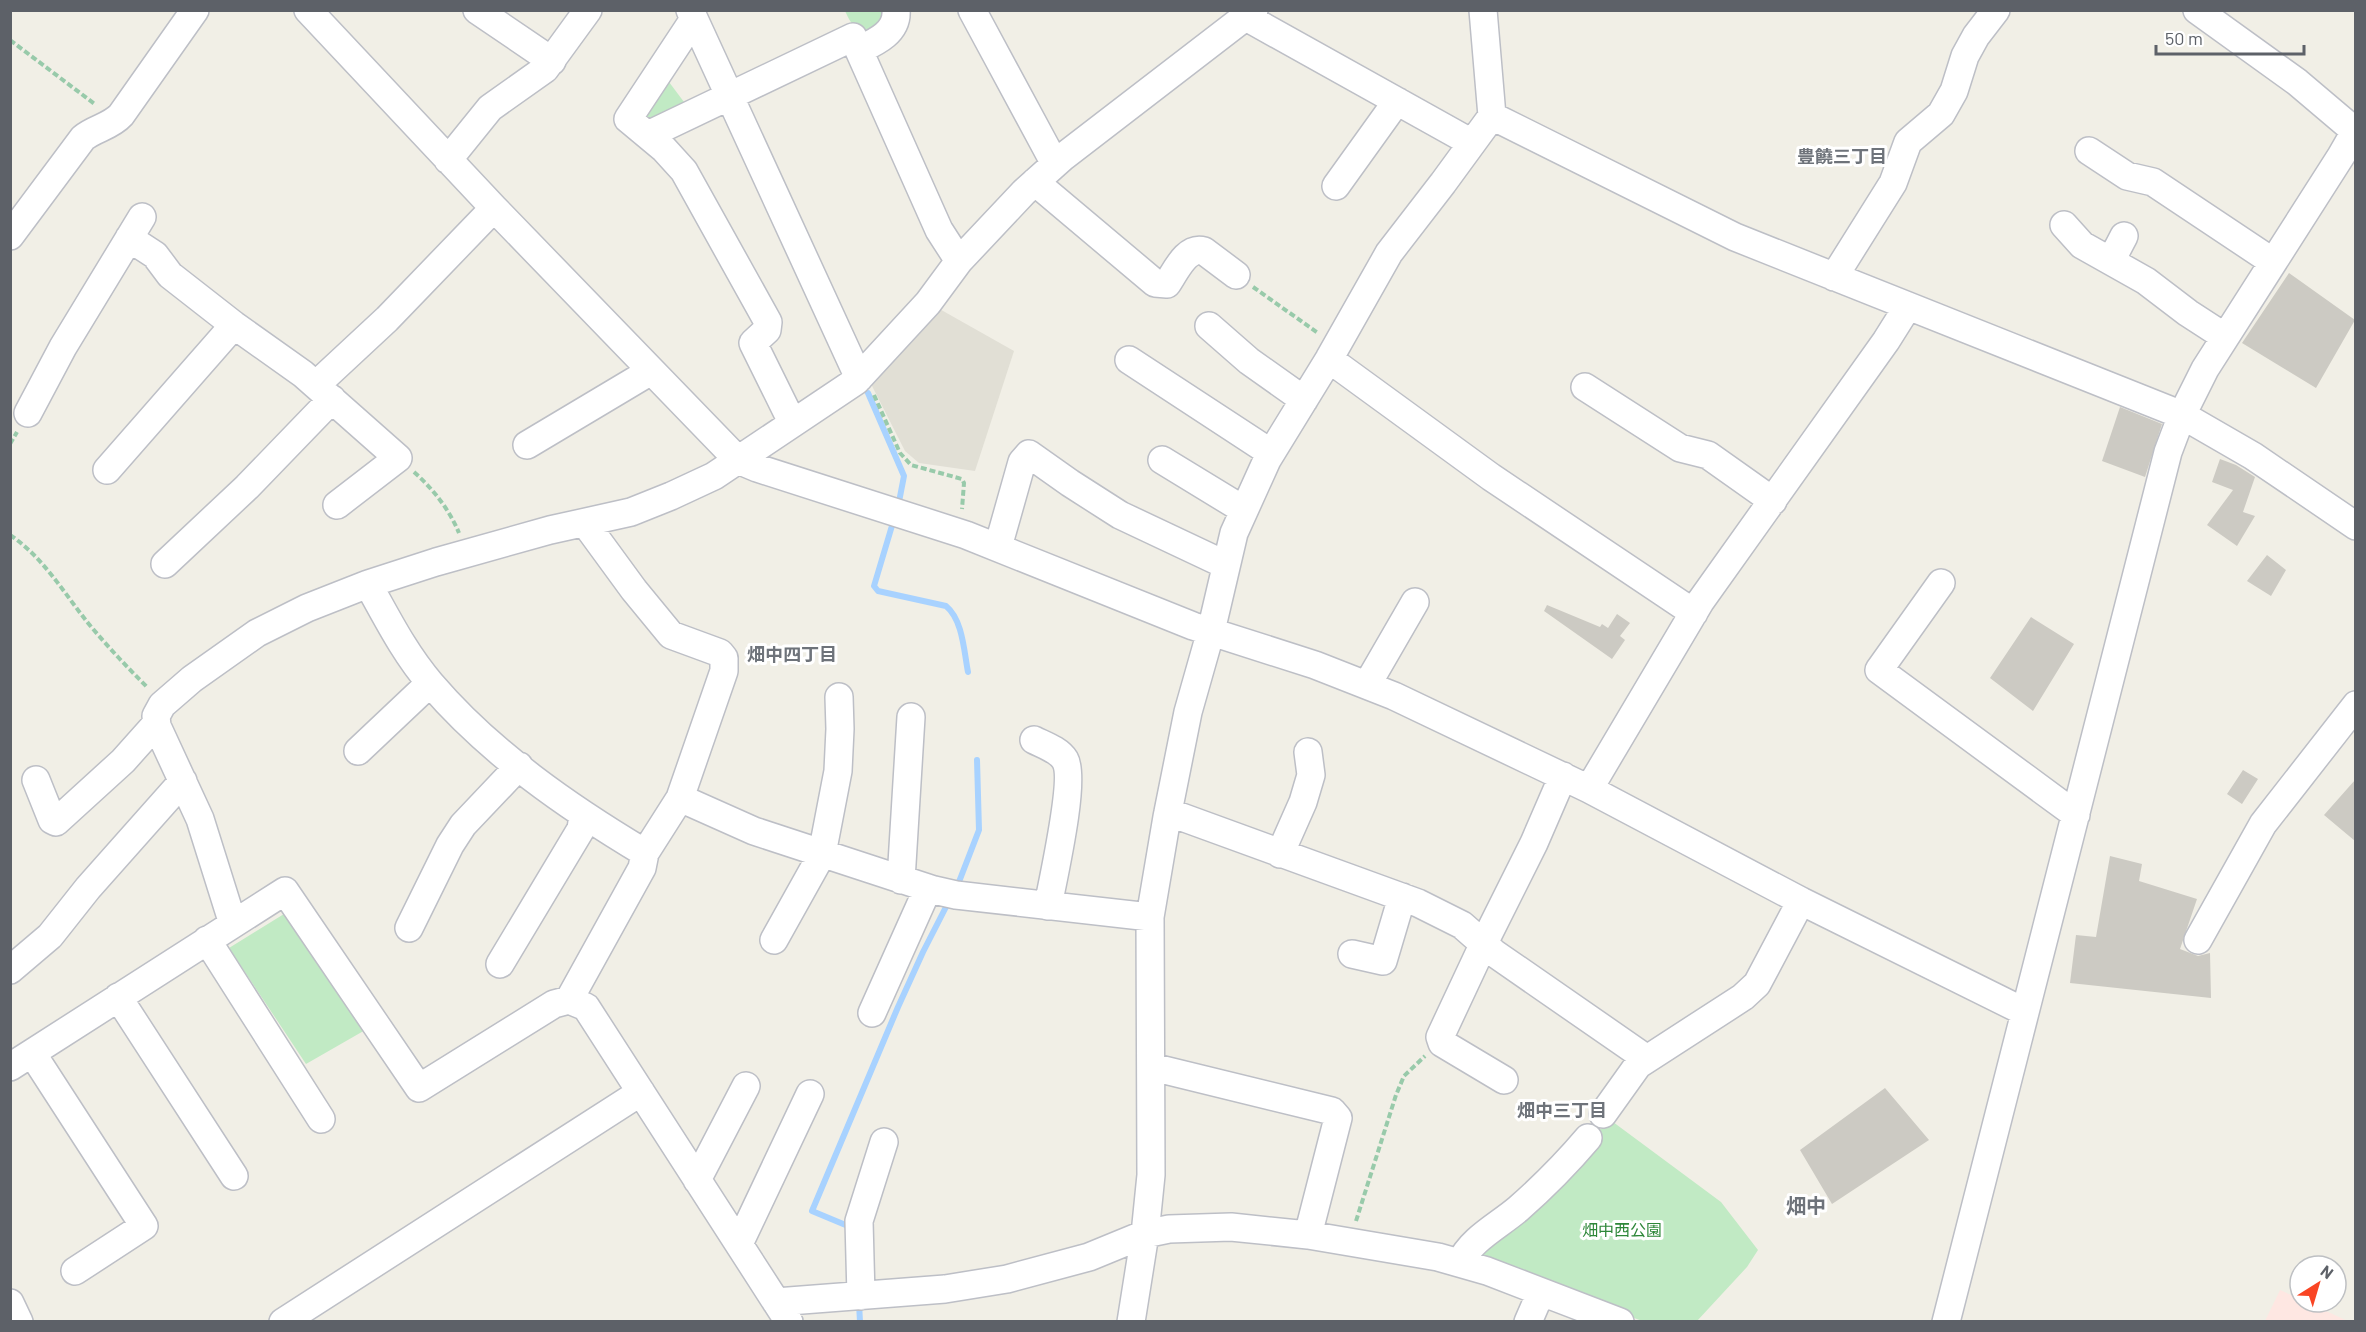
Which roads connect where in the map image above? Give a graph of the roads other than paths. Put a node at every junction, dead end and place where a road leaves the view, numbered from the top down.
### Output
1 (195, 10) edge
2 (308, 10) edge
3 (477, 10) edge
4 (588, 10) edge
5 (896, 10) edge
6 (1483, 10) edge
7 (1996, 10) edge
8 (2197, 10) edge
9 (972, 11) edge
10 (1250, 14) edge
11 (692, 15) edge
12 (859, 50) junction
13 (552, 61) junction
14 (729, 96) junction
15 (1396, 101) junction
16 (1492, 116) junction
17 (2355, 131) edge
18 (648, 135) junction
19 (1472, 142) junction
20 (2089, 151) dead end
21 (448, 160) junction
22 (1055, 164) junction
23 (1035, 183) junction
24 (1336, 186) dead end
25 (494, 208) junction
26 (2064, 225) dead end
27 (10, 236) edge
28 (2124, 236) dead end
29 (959, 261) junction
30 (2111, 261) junction
31 (2273, 262) junction
32 (1236, 275) road end
33 (1834, 277) junction
34 (1908, 306) junction
35 (234, 325) junction
36 (1209, 326) dead end
37 (2225, 337) junction
38 (1332, 352) junction
39 (1129, 360) dead end
40 (651, 370) junction
41 (861, 375) junction
42 (1585, 387) dead end
43 (324, 392) junction
44 (1304, 400) junction
45 (28, 412) dead end
46 (2182, 415) junction
47 (792, 423) junction
48 (527, 445) dead end
49 (1271, 453) junction
50 (738, 460) junction
51 (1162, 460) dead end
52 (107, 470) dead end
53 (1773, 501) junction
54 (337, 505) dead end
55 (1244, 510) junction
56 (585, 523) junction
57 (2355, 526) edge
58 (998, 547) junction
59 (165, 564) dead end
60 (1226, 565) junction
61 (1941, 583) dead end
62 (368, 584) junction
63 (1415, 602) dead end
64 (1694, 613) junction
65 (1211, 631) junction
66 (430, 683) junction
67 (1367, 685) junction
68 (839, 697) dead end
69 (2355, 705) edge
70 (160, 714) junction
71 (911, 717) dead end
72 (1034, 740) dead end
73 (358, 751) dead end
74 (1308, 752) dead end
75 (519, 766) junction
76 (1563, 776) junction
77 (36, 780) dead end
78 (183, 781) junction
79 (1588, 789) junction
80 (680, 798) junction
81 (1168, 812) junction
82 (582, 815) junction
83 (2076, 815) junction
84 (645, 853) junction
85 (822, 854) junction
86 (1280, 854) junction
87 (901, 880) junction
88 (928, 888) junction
89 (1402, 897) junction
90 (1801, 901) junction
91 (1048, 906) junction
92 (1150, 917) junction
93 (232, 924) junction
94 (409, 928) dead end
95 (207, 940) junction
96 (774, 940) dead end
97 (2198, 940) dead end
98 (1484, 943) junction
99 (1352, 954) dead end
100 (500, 964) dead end
101 (10, 970) edge
102 (118, 997) junction
103 (577, 1004) junction
104 (2025, 1012) junction
105 (873, 1013) dead end
106 (1647, 1059) junction
107 (21, 1060) edge
108 (1152, 1067) junction
109 (1504, 1080) dead end
110 (746, 1086) dead end
111 (641, 1092) junction
112 (810, 1094) dead end
113 (1603, 1114) dead end
114 (321, 1119) dead end
115 (1588, 1138) dead end
116 (884, 1142) dead end
117 (234, 1176) dead end
118 (698, 1180) junction
119 (1145, 1234) junction
120 (1308, 1235) junction
121 (739, 1244) junction
122 (1460, 1263) junction
123 (75, 1271) dead end
124 (1541, 1292) junction
125 (861, 1296) junction
126 (10, 1303) edge
127 (783, 1312) edge
128 (19, 1322) edge
129 (283, 1322) edge
130 (1131, 1322) edge
131 (1528, 1322) edge
132 (1620, 1322) edge
133 (1946, 1322) edge

1 - 27 street
2 - 21 street
3 - 13 street
4 - 13 street
5 - 12 street
6 - 16 street
7 - 33 street
8 - 17 street
9 - 22 street
10 - 15 street
10 - 22 street
11 - 14 street
11 - 18 street
12 - 14 street
12 - 29 street
13 - 21 street
14 - 18 street
14 - 41 street
15 - 19 street
15 - 24 street
16 - 19 street
16 - 33 street
17 - 31 street
18 - 47 street
19 - 38 street
20 - 31 street
21 - 25 street
22 - 23 street
23 - 29 street
23 - 32 street
25 - 40 street
25 - 43 street
26 - 30 street
28 - 30 street
29 - 41 street
30 - 37 street
31 - 37 street
33 - 34 street
34 - 46 street
34 - 53 street
35 - 43 street
35 - 45 street
35 - 52 street
36 - 44 street
37 - 46 street
38 - 44 street
38 - 64 street
39 - 49 street
40 - 48 street
40 - 50 street
41 - 47 street
42 - 53 street
43 - 54 street
43 - 59 street
44 - 49 street
46 - 57 street
46 - 83 street
47 - 50 street
49 - 55 street
50 - 56 street
50 - 58 street
51 - 55 street
53 - 64 street
55 - 60 street
56 - 62 street
56 - 80 street
58 - 60 street
58 - 65 street
60 - 65 street
61 - 83 street
62 - 66 street
62 - 70 street
63 - 67 street
64 - 79 street
65 - 67 street
65 - 81 street
66 - 73 street
66 - 75 street
67 - 76 street
68 - 85 street
69 - 97 street
70 - 77 street
70 - 78 street
71 - 87 street
72 - 91 street
74 - 86 street
75 - 82 street
75 - 94 street
76 - 79 street
76 - 98 street
78 - 93 street
78 - 101 street
79 - 90 street
80 - 84 street
80 - 85 street
81 - 86 street
81 - 92 street
82 - 84 street
82 - 100 street
83 - 104 street
84 - 103 street
85 - 87 street
85 - 96 street
86 - 89 street
87 - 88 street
88 - 91 street
88 - 105 street
89 - 98 street
89 - 99 street
90 - 104 street
90 - 106 street
91 - 92 street
92 - 108 street
93 - 95 street
93 - 103 street
95 - 102 street
95 - 114 street
98 - 106 street
98 - 109 street
102 - 107 street
102 - 117 street
103 - 111 street
104 - 133 street
106 - 113 street
107 - 123 street
108 - 119 street
108 - 120 street
110 - 118 street
111 - 118 street
111 - 129 street
112 - 121 street
115 - 122 street
116 - 125 street
118 - 121 street
119 - 120 street
119 - 125 street
119 - 130 street
120 - 122 street
121 - 127 street
122 - 124 street
124 - 131 street
124 - 132 street
125 - 127 street
126 - 128 street

